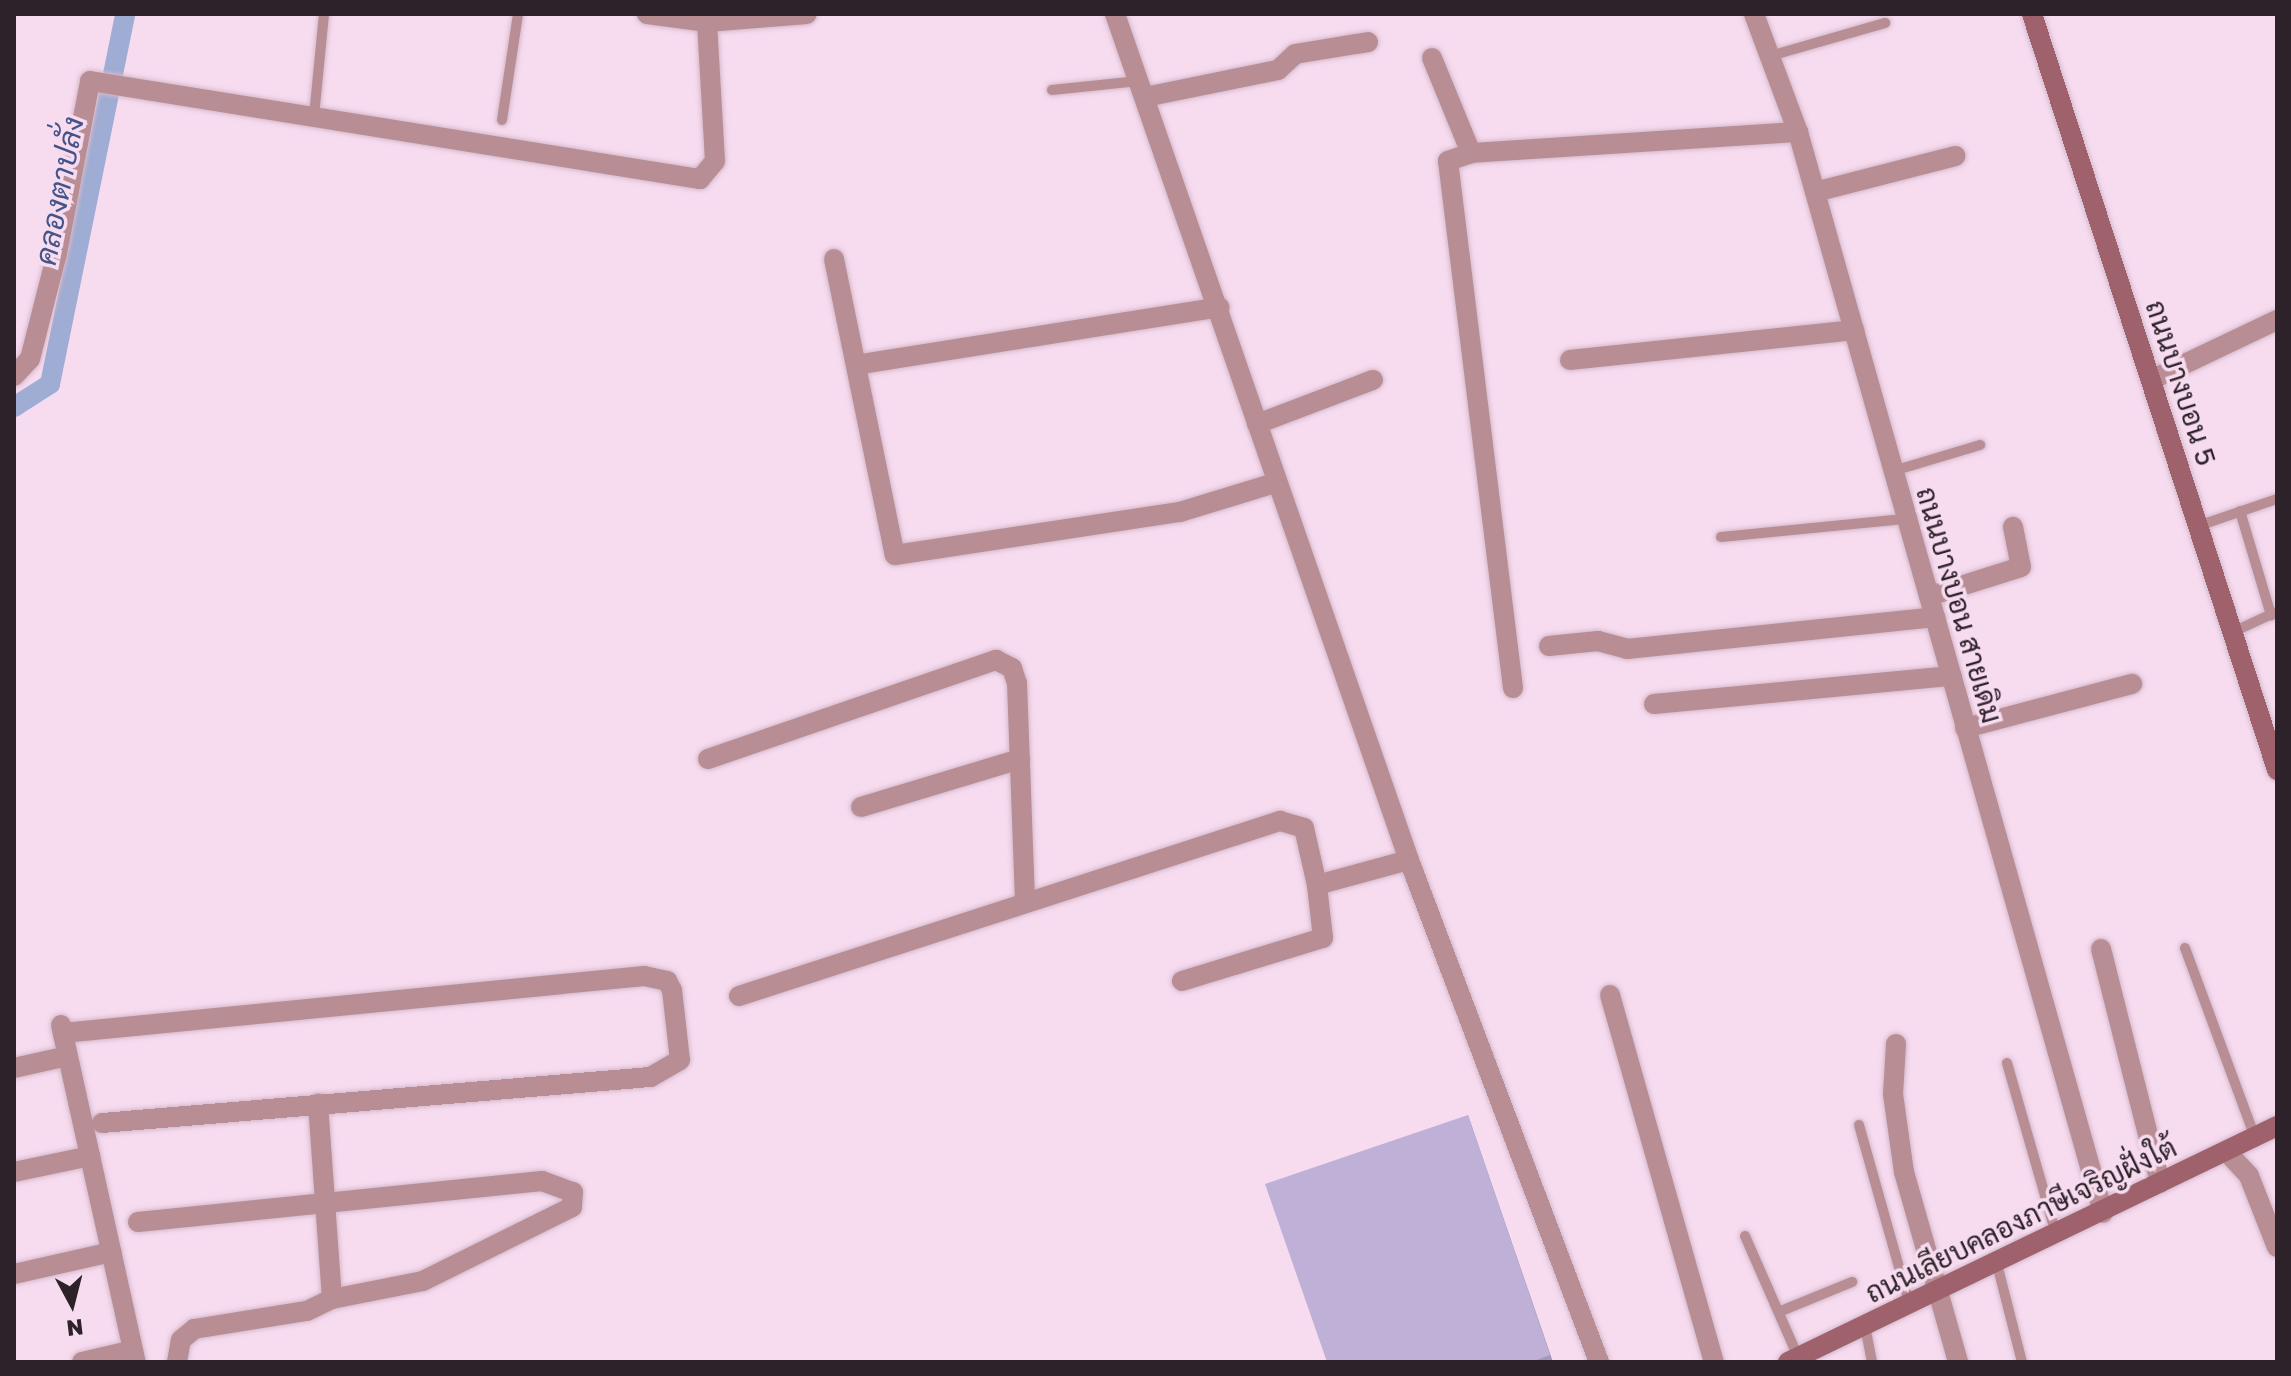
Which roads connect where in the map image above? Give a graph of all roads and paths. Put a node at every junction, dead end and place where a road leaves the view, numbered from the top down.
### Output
1 (324, 14) edge
2 (518, 14) edge
3 (647, 14) edge
4 (807, 14) edge
5 (1115, 14) edge
6 (1754, 14) edge
7 (2032, 14) edge
8 (707, 22) junction
9 (1885, 23) dead end
10 (1368, 42) dead end
11 (1770, 56) junction
12 (1432, 58) dead end
13 (1142, 89) junction
14 (1052, 90) dead end
15 (314, 116) junction
16 (502, 120) dead end
17 (1798, 132) junction
18 (1471, 153) junction
19 (1955, 156) dead end
20 (1815, 192) junction
21 (834, 259) dead end
22 (1220, 307) junction
23 (2277, 320) edge
24 (1854, 330) junction
25 (1570, 360) dead end
26 (861, 364) junction
27 (14, 376) edge
28 (1373, 380) dead end
29 (2151, 380) junction
30 (1257, 424) junction
31 (1980, 445) dead end
32 (1893, 471) junction
33 (1275, 483) junction
34 (2277, 499) edge
35 (2240, 511) junction
36 (1904, 519) junction
37 (2198, 526) junction
38 (2013, 527) dead end
39 (1721, 537) dead end
40 (1929, 596) junction
41 (2274, 613) edge
42 (1935, 617) junction
43 (2233, 632) junction
44 (1549, 646) dead end
45 (1952, 676) junction
46 (2132, 684) dead end
47 (1513, 688) dead end
48 (1654, 704) dead end
49 (2270, 724) edge
50 (1965, 728) junction
51 (708, 759) dead end
52 (1020, 759) junction
53 (2277, 770) edge
54 (861, 807) dead end
55 (1409, 860) junction
56 (1317, 885) junction
57 (1025, 902) junction
58 (2185, 948) dead end
59 (2101, 949) dead end
60 (1182, 981) dead end
61 (1610, 995) dead end
62 (739, 996) dead end
63 (1896, 1044) dead end
64 (68, 1056) junction
65 (2007, 1063) dead end
66 (14, 1068) edge
67 (318, 1104) junction
68 (102, 1123) dead end
69 (1859, 1125) dead end
70 (2277, 1126) edge
71 (2255, 1137) junction
72 (2226, 1151) junction
73 (90, 1156) junction
74 (14, 1172) edge
75 (2160, 1183) junction
76 (327, 1205) junction
77 (2103, 1213) junction
78 (138, 1222) dead end
79 (2056, 1235) junction
80 (1745, 1236) dead end
81 (2277, 1247) edge
82 (112, 1252) junction
83 (1997, 1264) junction
84 (14, 1274) edge
85 (1852, 1282) dead end
86 (1934, 1294) junction
87 (332, 1299) junction
88 (1910, 1305) junction
89 (1781, 1311) junction
90 (1865, 1326) junction
91 (135, 1356) edge
92 (1793, 1360) edge
93 (82, 1362) edge
94 (177, 1362) edge
95 (1599, 1362) edge
96 (1714, 1362) edge
97 (1872, 1362) edge
98 (1958, 1362) edge
99 (2022, 1362) edge

1 - 15 lane
2 - 16 lane
3 - 8 street
4 - 8 street
5 - 13 street
6 - 11 street, ถนนบางบอน สายเดิม
7 - 29 main road, ถนนบางบอน 5
8 - 15 street
9 - 11 lane
10 - 13 street
11 - 17 street, ถนนบางบอน สายเดิม
12 - 18 street
13 - 14 lane
13 - 22 street
15 - 27 street
17 - 18 street
17 - 20 street, ถนนบางบอน สายเดิม
18 - 47 street
19 - 20 street
20 - 24 street, ถนนบางบอน สายเดิม
21 - 26 street
22 - 26 street
22 - 30 street
23 - 29 street
24 - 25 street
24 - 32 street, ถนนบางบอน สายเดิม
26 - 33 street
28 - 30 street
29 - 37 main road, ถนนบางบอน 5
30 - 33 street
31 - 32 lane
32 - 36 street, ถนนบางบอน สายเดิม
33 - 55 street
34 - 35 lane
35 - 37 lane
35 - 41 lane
36 - 39 lane
36 - 40 street, ถนนบางบอน สายเดิม
37 - 43 main road, ถนนบางบอน 5
38 - 40 street
40 - 42 street, ถนนบางบอน สายเดิม
41 - 43 lane
42 - 44 street
42 - 45 street, ถนนบางบอน สายเดิม
43 - 49 main road, ถนนบางบอน 5
45 - 48 street
45 - 50 street, ถนนบางบอน สายเดิม
46 - 50 street
49 - 53 main road, ถนนบางบอน 5
50 - 77 street, ถนนบางบอน สายเดิม
51 - 52 street
52 - 54 street
52 - 57 street
55 - 56 street
55 - 95 street
56 - 57 street
56 - 60 street
57 - 62 street
58 - 71 lane
59 - 75 street
61 - 96 street
63 - 86 street
64 - 66 street
64 - 67 street
64 - 73 street
65 - 79 lane
67 - 68 street
67 - 76 street
69 - 88 lane
70 - 71 main road, ถนนเลียบคลองภาษีเจริญฝั่งใต้
71 - 72 main road, ถนนเลียบคลองภาษีเจริญฝั่งใต้
72 - 75 main road, ถนนเลียบคลองภาษีเจริญฝั่งใต้
72 - 81 street
73 - 74 street
73 - 82 street
75 - 77 main road, ถนนเลียบคลองภาษีเจริญฝั่งใต้
76 - 78 street
76 - 87 street
76 - 87 street
77 - 79 main road, ถนนเลียบคลองภาษีเจริญฝั่งใต้
79 - 83 main road, ถนนเลียบคลองภาษีเจริญฝั่งใต้
80 - 89 lane
82 - 84 street
82 - 91 street
83 - 86 main road, ถนนเลียบคลองภาษีเจริญฝั่งใต้
83 - 99 lane
85 - 89 lane
86 - 88 main road, ถนนเลียบคลองภาษีเจริญฝั่งใต้
86 - 98 street
87 - 94 street
88 - 90 main road, ถนนเลียบคลองภาษีเจริญฝั่งใต้
89 - 92 lane
90 - 92 main road, ถนนเลียบคลองภาษีเจริญฝั่งใต้
90 - 97 lane
91 - 93 street

